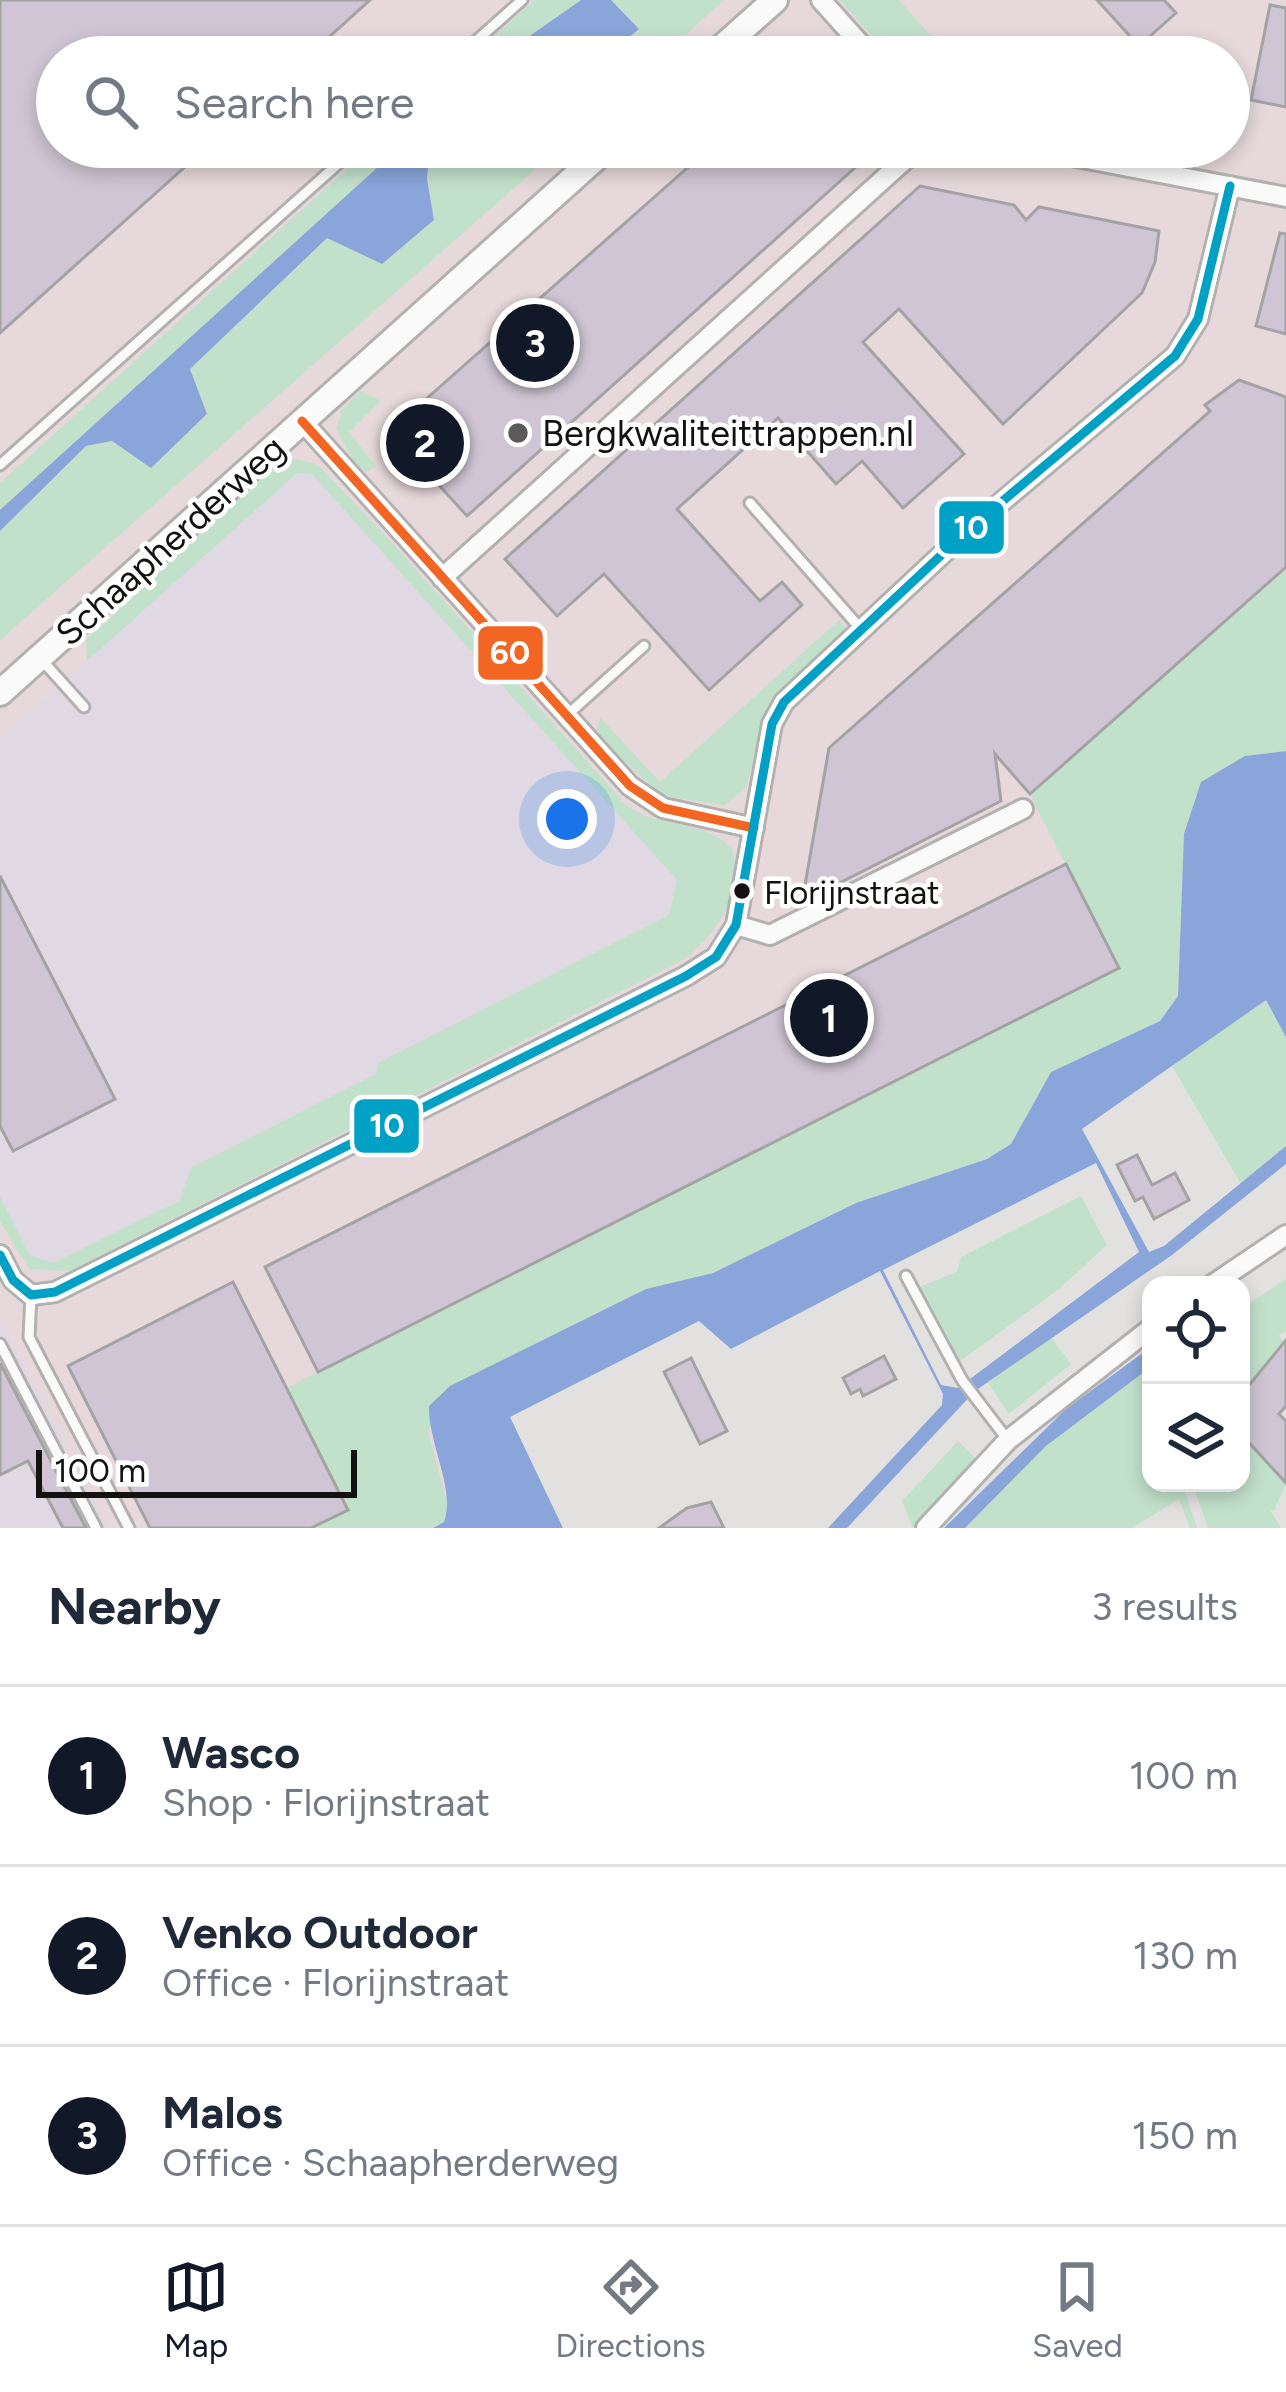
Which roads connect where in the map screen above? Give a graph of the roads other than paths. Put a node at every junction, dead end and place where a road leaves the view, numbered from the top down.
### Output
1 (522, 0) edge
2 (775, 0) edge
3 (821, 0) edge
4 (482, 36) edge
5 (735, 36) edge
6 (853, 36) edge
7 (333, 168) edge
8 (585, 168) edge
9 (896, 168) edge
10 (1135, 168) edge
11 (1230, 186) junction
12 (1286, 197) edge
13 (302, 421) junction
14 (0, 465) edge
15 (750, 503) dead end
16 (442, 578) junction
17 (860, 628) junction
18 (644, 646) dead end
19 (40, 658) junction
20 (0, 693) edge
21 (84, 707) dead end
22 (566, 716) junction
23 (1023, 809) dead end
24 (754, 828) junction
25 (736, 926) junction
26 (1286, 1235) edge
27 (3, 1270) edge
28 (905, 1276) dead end
29 (1225, 1276) edge
30 (31, 1295) junction
31 (1142, 1335) edge
32 (0, 1344) edge
33 (1008, 1440) junction
34 (96, 1528) edge
35 (129, 1528) edge
36 (926, 1528) edge

1 - 4 lane
2 - 5 street
3 - 6 street
7 - 14 lane
8 - 13 street, Schaapherderweg
9 - 16 street
10 - 11 street
11 - 12 street
11 - 17 street
13 - 16 street
13 - 19 street, Schaapherderweg
15 - 17 lane
16 - 22 street
17 - 24 street
18 - 22 lane
19 - 20 street, Schaapherderweg
19 - 21 lane
22 - 24 street
23 - 25 street
24 - 25 street
25 - 30 street
26 - 29 street
27 - 30 street
28 - 33 lane
30 - 35 lane
31 - 33 street
32 - 34 lane
33 - 36 street

